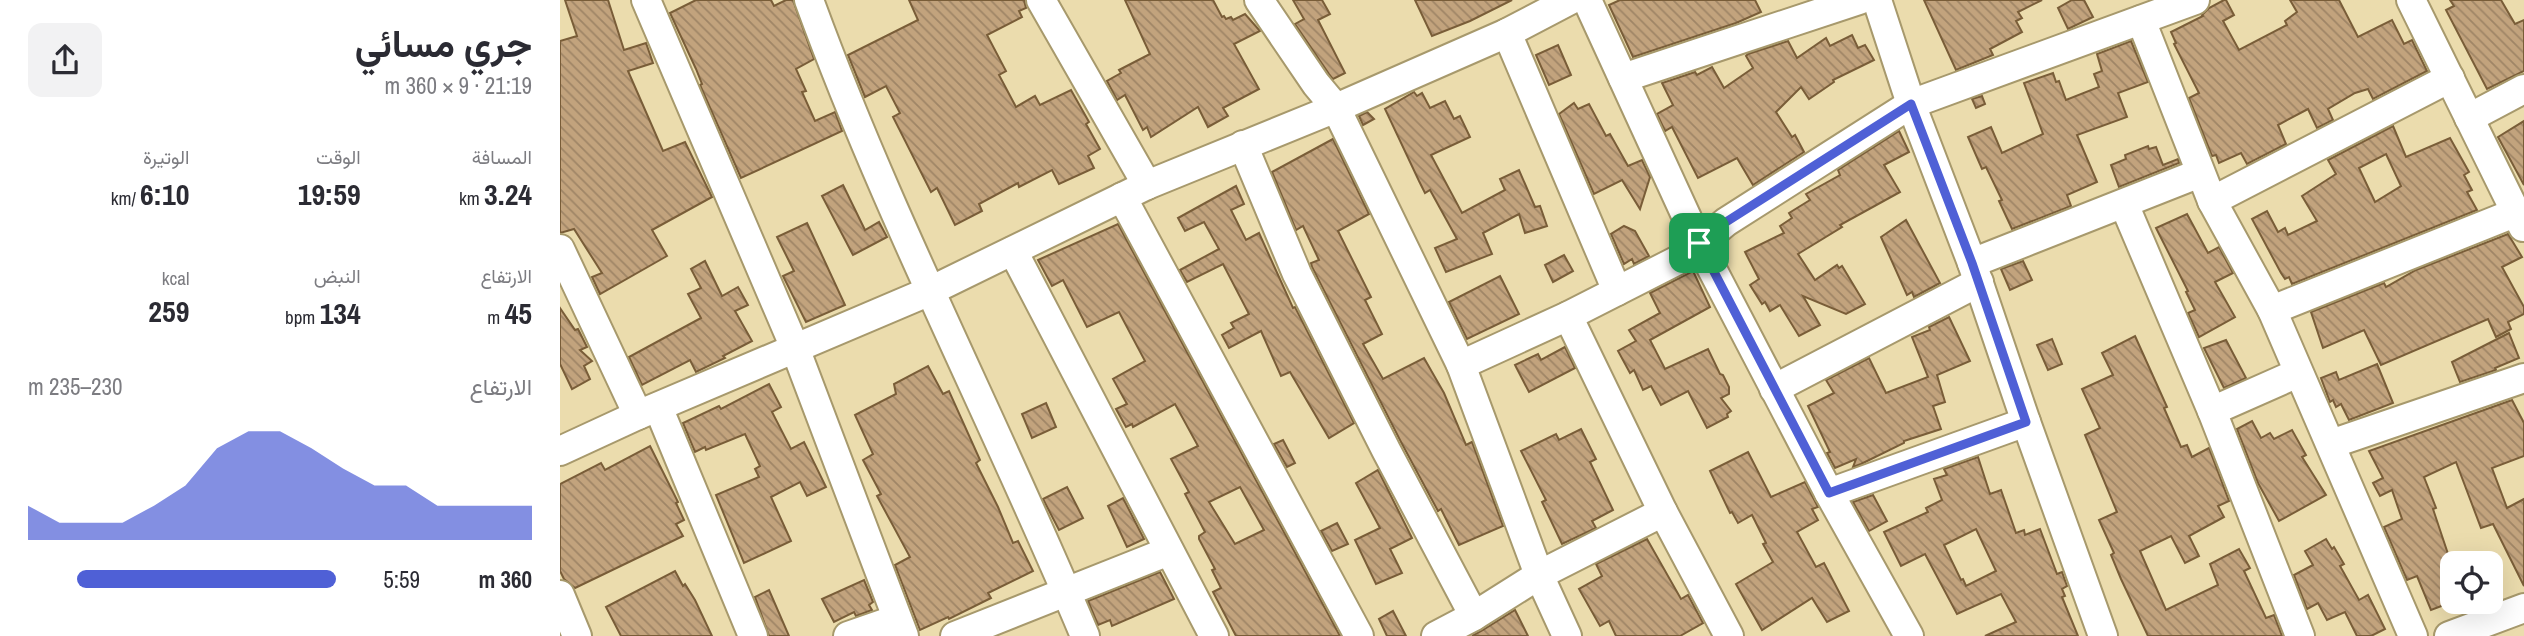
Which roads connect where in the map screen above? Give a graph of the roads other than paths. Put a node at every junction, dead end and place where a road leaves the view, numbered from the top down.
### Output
1 (646, 0) edge
2 (808, 0) edge
3 (1041, 0) edge
4 (1259, 0) edge
5 (1570, 0) edge
6 (1587, 0) edge
7 (1859, 0) edge
8 (1877, 0) edge
9 (2196, 0) edge
10 (2412, 0) edge
11 (2141, 20) junction
12 (1507, 33) junction
13 (1623, 78) junction
14 (2450, 78) junction
15 (2524, 89) edge
16 (1911, 104) junction
17 (1336, 108) junction
18 (2469, 118) junction
19 (1243, 145) junction
20 (2200, 173) junction
21 (1135, 191) junction
22 (2212, 201) junction
23 (2124, 204) junction
24 (2520, 220) edge
25 (1699, 243) junction
26 (560, 249) edge
27 (1013, 251) junction
28 (1975, 273) junction
29 (930, 291) junction
30 (1617, 292) junction
31 (2272, 310) junction
32 (1569, 316) junction
33 (795, 348) junction
34 (1461, 365) junction
35 (2298, 373) junction
36 (2524, 378) edge
37 (1774, 389) junction
38 (648, 411) junction
39 (2212, 411) junction
40 (2026, 422) junction
41 (2331, 444) junction
42 (560, 451) edge
43 (1829, 493) junction
44 (1663, 512) junction
45 (1169, 551) junction
46 (1539, 575) junction
47 (1067, 593) junction
48 (560, 595) edge
49 (2524, 608) edge
50 (1474, 616) junction
51 (900, 627) edge
52 (577, 636) edge
53 (753, 636) edge
54 (848, 636) edge
55 (955, 636) edge
56 (1085, 636) edge
57 (1214, 636) edge
58 (1359, 636) edge
59 (1436, 636) edge
60 (1567, 636) edge
61 (1729, 636) edge
62 (1909, 636) edge
63 (2103, 636) edge
64 (2300, 636) edge
65 (2413, 636) edge
66 (2449, 636) edge

1 - 33 street
2 - 29 street
3 - 21 street
4 - 17 street
5 - 12 street
6 - 13 street
7 - 13 street
8 - 16 street
9 - 11 street
10 - 14 street
11 - 16 street
11 - 20 street
12 - 17 street
12 - 30 street
13 - 25 street
14 - 18 street
14 - 22 street
15 - 18 street
16 - 25 street
16 - 28 street
17 - 19 street
17 - 34 street
18 - 24 street
19 - 21 street
19 - 50 street
20 - 22 street
20 - 23 street
21 - 27 street
21 - 58 street
22 - 31 street
23 - 28 street
23 - 39 street
24 - 31 street
25 - 30 street
25 - 37 street
26 - 38 street
27 - 29 street
27 - 45 street
28 - 37 street
28 - 40 street
29 - 33 street
29 - 47 street
30 - 32 street
31 - 35 street
32 - 34 street
32 - 44 street
33 - 38 street
33 - 51 street
34 - 46 street
35 - 39 street
35 - 41 street
36 - 41 street
37 - 43 street
38 - 42 street
38 - 53 street
39 - 64 street
40 - 43 street
40 - 63 street
41 - 65 street
43 - 62 street
44 - 46 street
44 - 61 street
45 - 47 street
45 - 57 street
46 - 50 street
46 - 60 street
47 - 55 street
47 - 56 street
48 - 52 street
49 - 66 street
50 - 59 street
51 - 54 street

